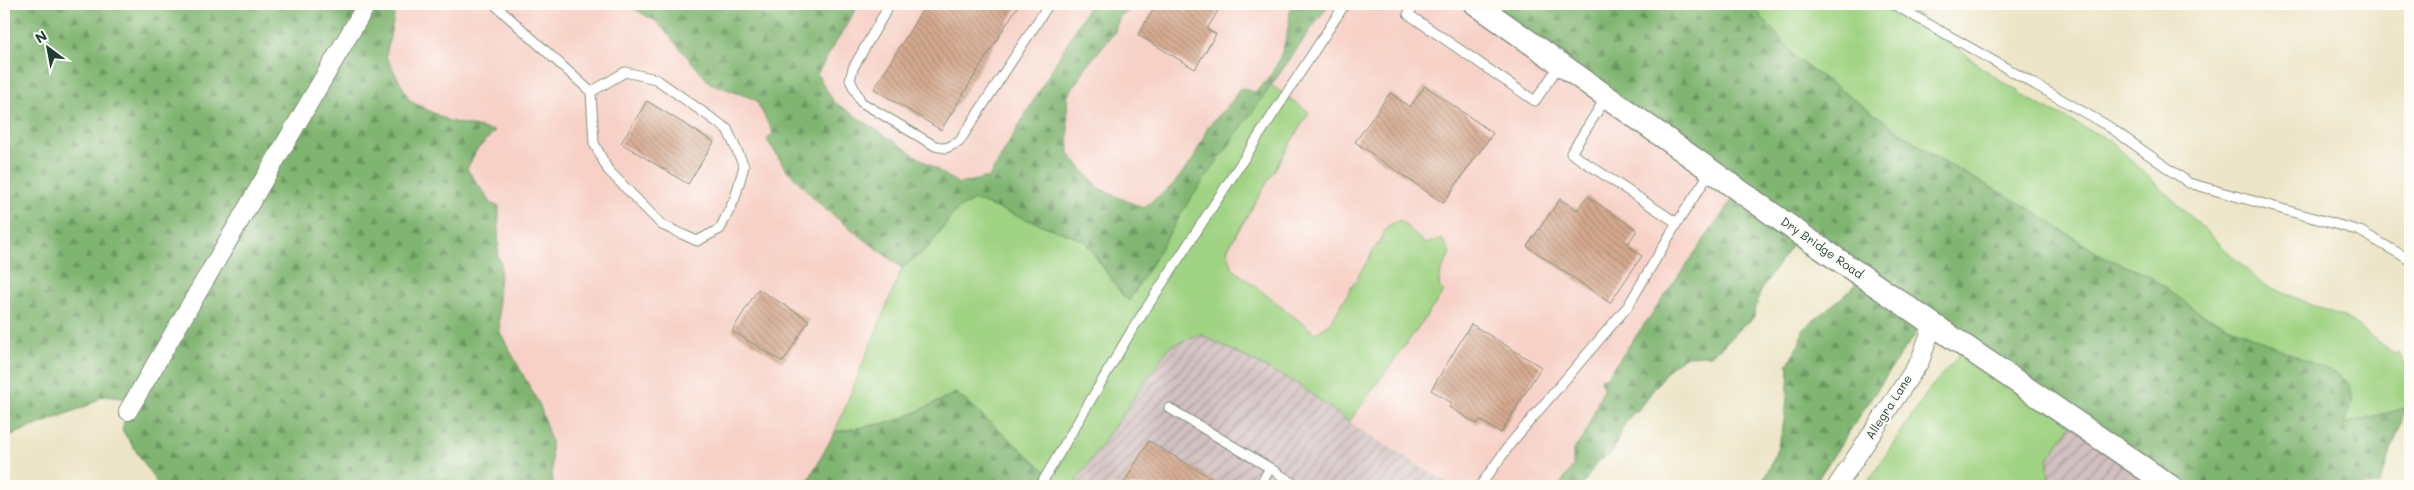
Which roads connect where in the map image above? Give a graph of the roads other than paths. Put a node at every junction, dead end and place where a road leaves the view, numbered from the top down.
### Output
1 (367, 4) edge
2 (494, 4) edge
3 (890, 4) edge
4 (1049, 4) edge
5 (1345, 4) edge
6 (1415, 4) edge
7 (1476, 4) edge
8 (1893, 4) edge
9 (1561, 63) junction
10 (591, 92) junction
11 (1607, 96) junction
12 (1712, 170) junction
13 (1677, 223) junction
14 (2410, 260) edge
15 (1932, 324) junction
16 (1168, 408) dead end
17 (128, 411) dead end
18 (1270, 468) junction
19 (1040, 486) edge
20 (1260, 486) edge
21 (1297, 486) edge
22 (1480, 486) edge
23 (1837, 486) edge
24 (2170, 486) edge

1 - 17 street
2 - 10 lane
3 - 4 lane
5 - 19 lane
6 - 9 lane
7 - 9 street, Dry Bridge Road
8 - 14 lane
9 - 11 street, Dry Bridge Road
10 - 10 lane
11 - 12 street, Dry Bridge Road
11 - 13 lane
12 - 13 lane
12 - 15 street, Dry Bridge Road
13 - 22 lane
15 - 23 street, Allegra Lane
15 - 24 street, Dry Bridge Road
16 - 18 lane
18 - 20 lane
18 - 21 lane

